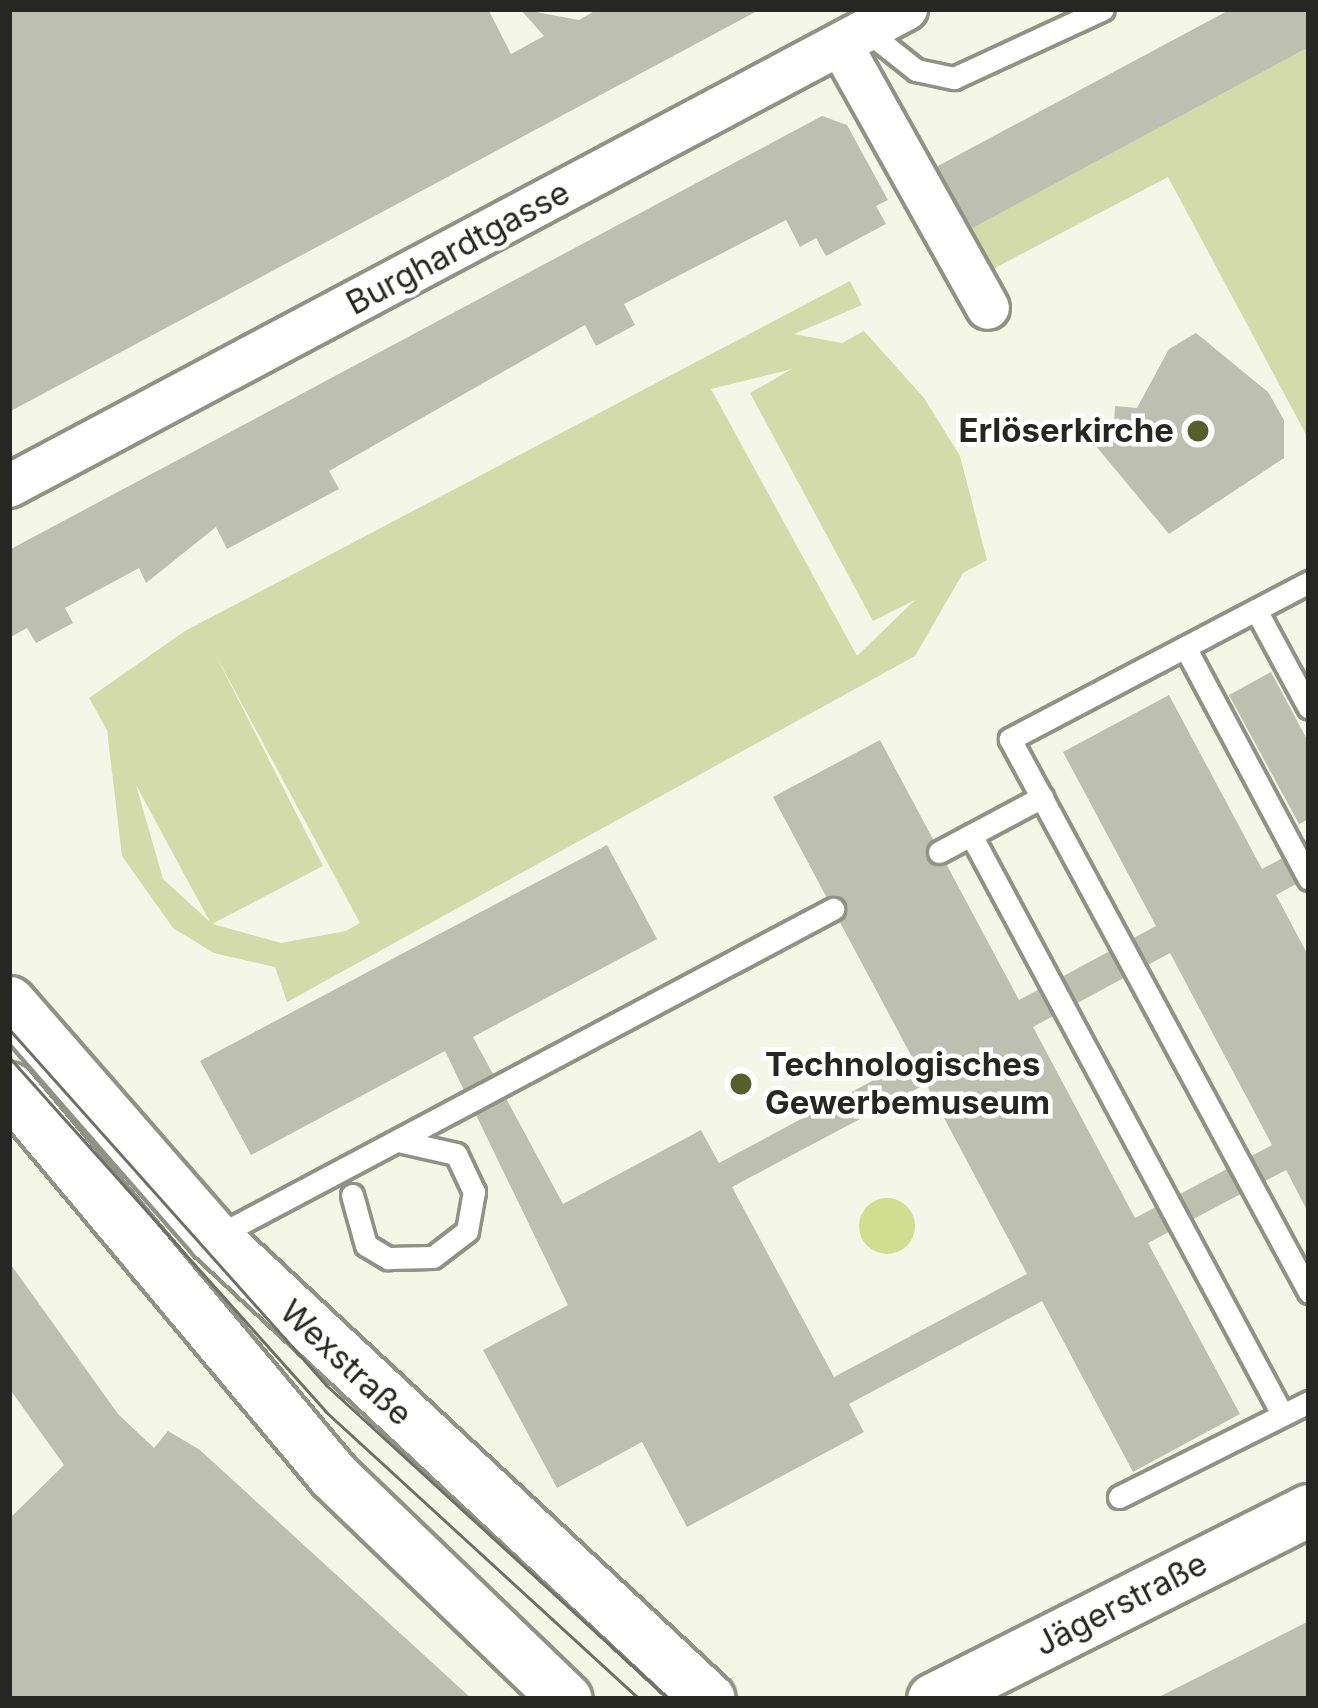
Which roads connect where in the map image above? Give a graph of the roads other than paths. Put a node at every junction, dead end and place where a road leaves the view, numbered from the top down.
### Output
1 (905, 9) edge
2 (1103, 9) edge
3 (854, 38) junction
4 (988, 308) dead end
5 (9, 486) edge
6 (1309, 582) edge
7 (1256, 610) junction
8 (1185, 647) junction
9 (1309, 708) edge
10 (1042, 797) junction
11 (971, 835) junction
12 (939, 852) dead end
13 (1309, 879) edge
14 (832, 908) dead end
15 (9, 1002) edge
16 (9, 1088) edge
17 (399, 1141) junction
18 (352, 1195) dead end
19 (214, 1237) junction
20 (1309, 1292) edge
21 (1309, 1402) edge
22 (1280, 1410) junction
23 (1119, 1497) dead end
24 (1309, 1510) edge
25 (566, 1699) edge
26 (709, 1699) edge
27 (933, 1699) edge

1 - 3 street, Burghardtgasse
2 - 3 lane
3 - 4 street
3 - 5 street, Burghardtgasse
6 - 7 lane
7 - 8 lane
7 - 9 lane
8 - 10 lane
8 - 13 lane
10 - 11 lane
10 - 20 lane
11 - 12 lane
11 - 22 lane
14 - 17 lane
15 - 19 street, Wexstraße
16 - 25 street, Wexstraße
17 - 18 lane
17 - 19 lane
19 - 26 street, Wexstraße
21 - 22 lane
22 - 23 lane
24 - 27 street, Jägerstraße

